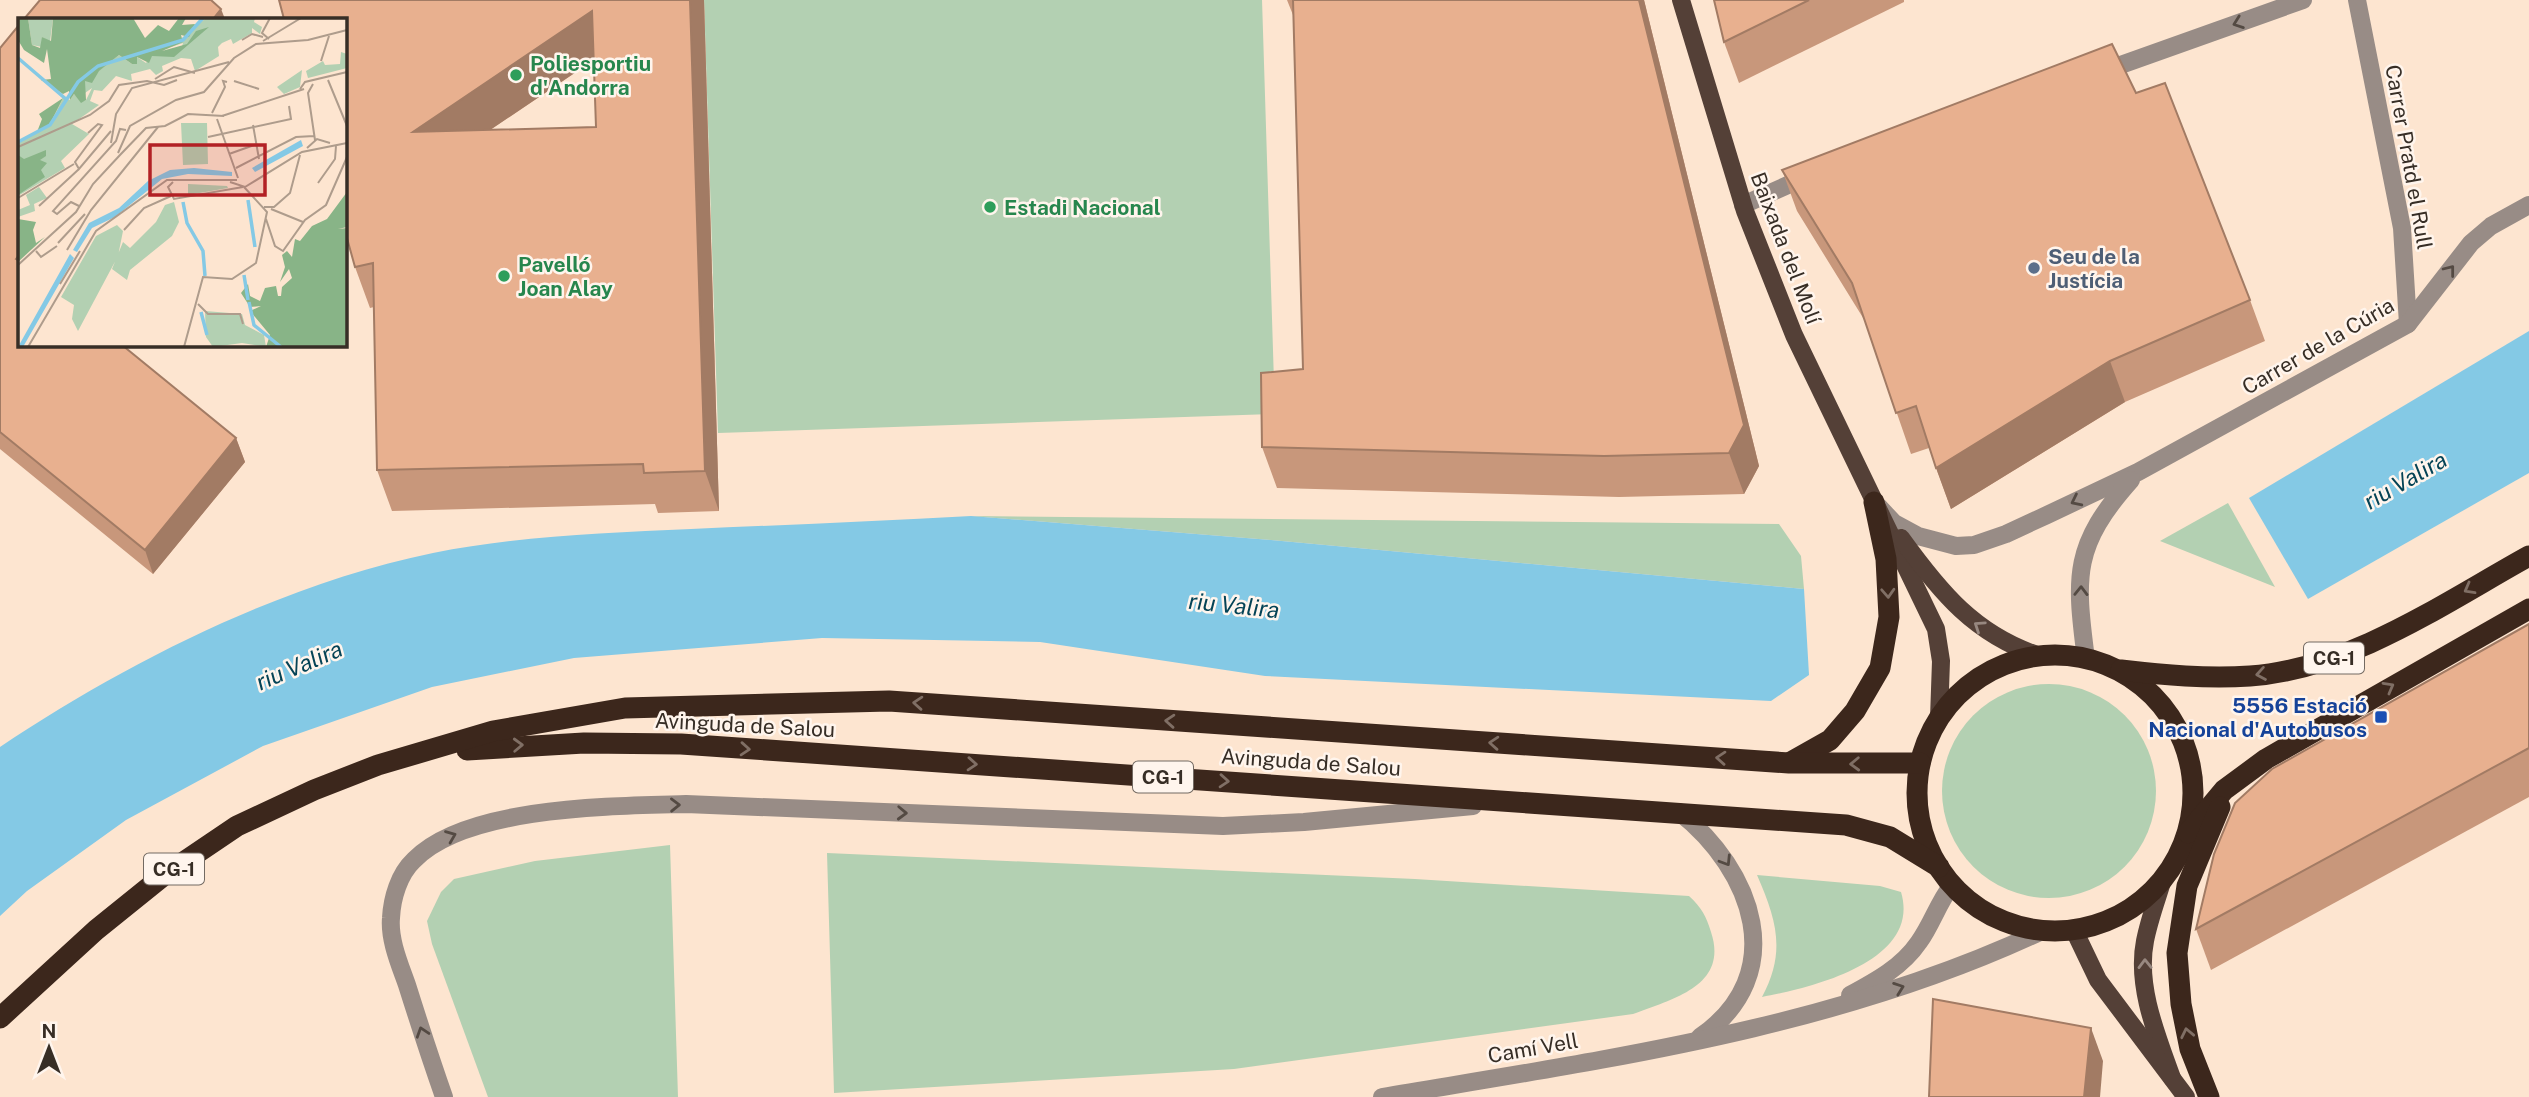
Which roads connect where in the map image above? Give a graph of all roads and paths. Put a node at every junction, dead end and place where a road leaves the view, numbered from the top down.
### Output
1 (1681, 0) edge
2 (2302, 0) edge
3 (2357, 0) edge
4 (2081, 79) edge
5 (1820, 172) edge
6 (1743, 205) junction
7 (2529, 205) edge
8 (2408, 324) junction
9 (2138, 472) junction
10 (1874, 502) junction
11 (2529, 556) edge
12 (2529, 609) edge
13 (2040, 656) junction
14 (2086, 659) junction
15 (2115, 669) junction
16 (1938, 719) junction
17 (2266, 759) junction
18 (1790, 763) junction
19 (1920, 763) junction
20 (378, 765) junction
21 (1525, 801) junction
22 (1679, 812) junction
23 (2186, 836) junction
24 (1938, 867) junction
25 (2163, 879) junction
26 (1952, 885) junction
27 (2044, 930) junction
28 (2074, 930) junction
29 (1810, 1016) junction
30 (0, 1018) edge
31 (1691, 1043) junction
32 (2172, 1077) junction
33 (444, 1097) edge
34 (1382, 1097) edge
35 (2186, 1097) edge
36 (2209, 1097) edge

1 - 6 main road, Baixada del Molí
2 -> 4 street
3 - 8 street, Carrer Pratd el Rull
5 - 6 street
6 - 10 main road, Baixada del Molí
8 -> 7 street, Carrer de la Cúria
8 - 9 street, Carrer de la Cúria
9 -> 10 street, Carrer de la Cúria
14 -> 9 street, Carrer de la Cúria
13 -> 10 main road, Baixada del Molí
10 - 16 main road, Baixada del Molí
10 -> 18 highway
11 -> 15 highway, CG-1
17 -> 12 highway, CG-1
13 - 14 highway, CG-1
13 - 16 highway, CG-1
14 - 15 highway, CG-1
15 - 23 highway, CG-1
16 - 19 highway, CG-1
17 - 23 highway, CG-1
36 -> 17 highway
19 -> 18 highway, CG-1
18 -> 20 highway, Avinguda de Salou / CG-1
19 - 24 highway, CG-1
20 -> 21 highway, Avinguda de Salou / CG-1
20 - 30 highway, Avinguda de Salou / CG-1
21 - 22 highway, Avinguda de Salou / CG-1
33 -> 21 street
22 - 24 highway, Avinguda de Salou / CG-1
22 -> 31 street, Camí Vell
23 - 25 highway, CG-1
24 - 26 highway, CG-1
25 - 28 highway, CG-1
32 -> 25 main road
26 - 27 highway, CG-1
26 - 29 street, Camí Vell
27 - 28 highway, CG-1
29 -> 27 street, Camí Vell
28 - 32 main road
29 - 31 street, Camí Vell
31 - 34 street, Camí Vell
32 - 35 main road

